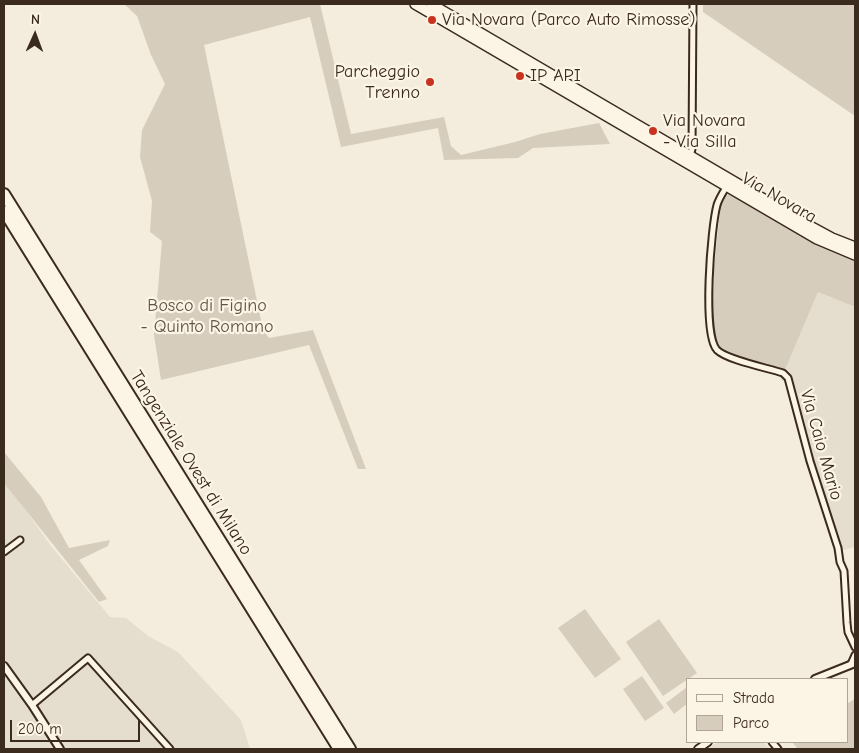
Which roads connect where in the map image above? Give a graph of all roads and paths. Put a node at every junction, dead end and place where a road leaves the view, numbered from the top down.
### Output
1 (415, 4) edge
2 (431, 4) edge
3 (693, 4) edge
4 (689, 160) junction
5 (728, 183) junction
6 (4, 194) edge
7 (4, 211) edge
8 (855, 247) edge
9 (855, 255) edge
10 (20, 540) dead end
11 (4, 552) edge
12 (855, 647) edge
13 (855, 655) edge
14 (853, 664) edge
15 (4, 666) edge
16 (818, 678) edge
17 (32, 706) junction
18 (60, 749) edge
19 (170, 749) edge
20 (339, 749) edge
21 (350, 749) edge

1 - 4 main road, Via Novara
2 - 4 main road, Via Novara
3 - 4 street
4 - 5 main road, Via Novara
5 - 8 main road, Via Novara
5 - 9 main road, Via Novara
5 - 12 street, Via Caio Mario
6 - 21 highway, Tangenziale Ovest di Milano
7 - 20 highway, Tangenziale Ovest di Milano
10 - 11 street
13 - 14 street
14 - 16 street
15 - 17 street
17 - 18 street
17 - 19 street

